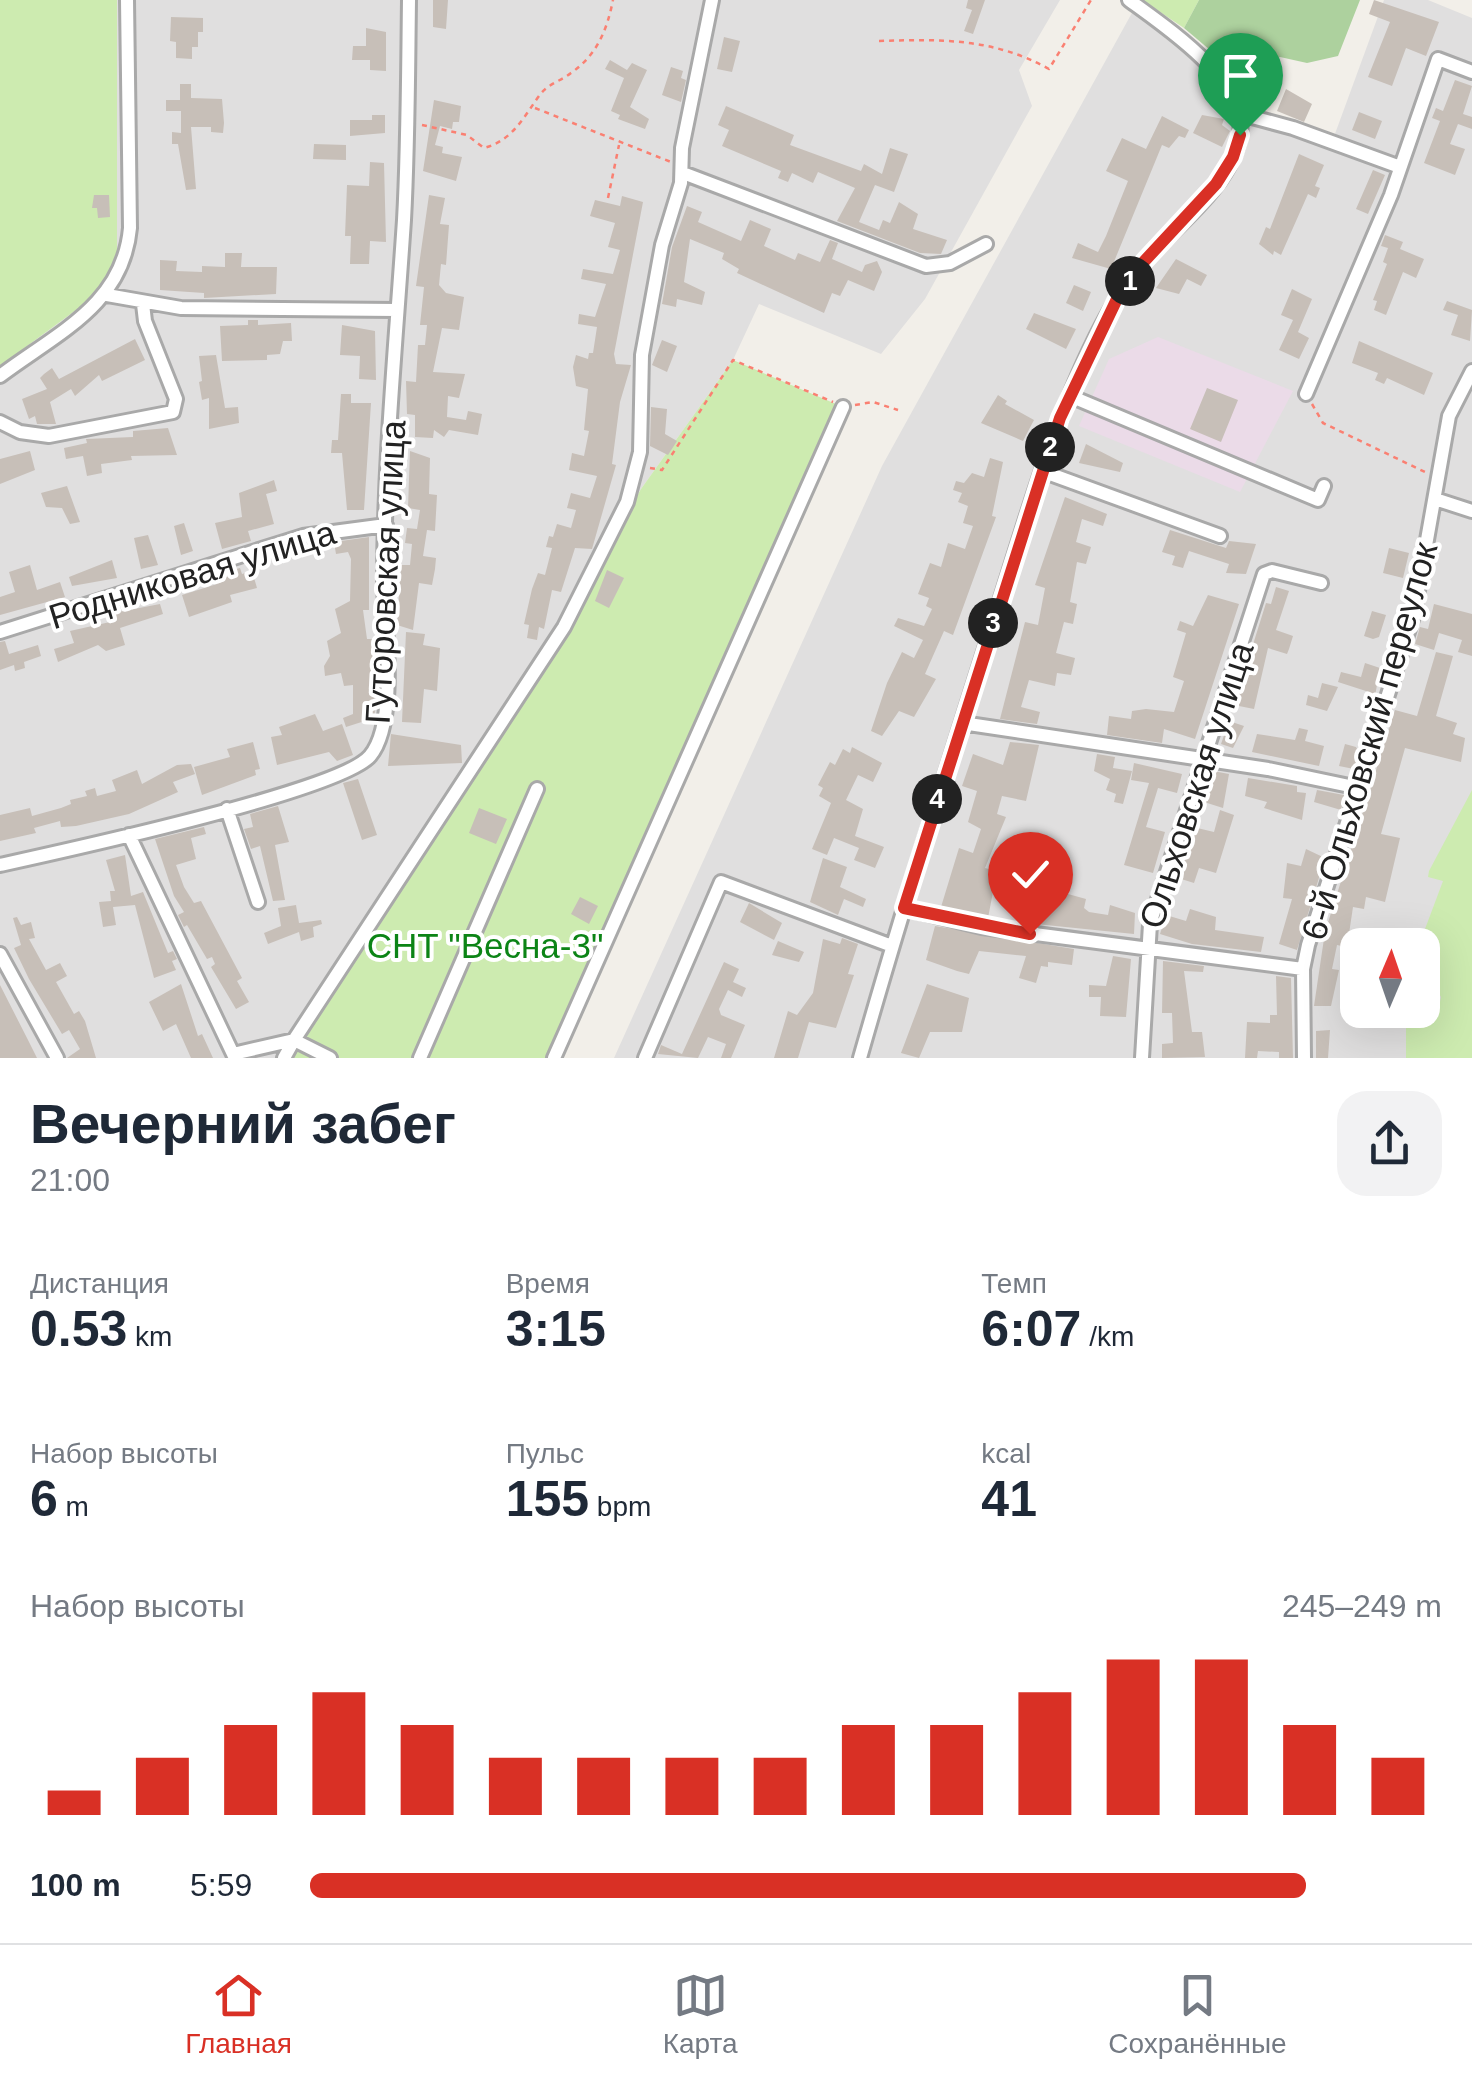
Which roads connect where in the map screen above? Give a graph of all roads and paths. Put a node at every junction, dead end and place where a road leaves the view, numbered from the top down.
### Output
1 (126, 0) edge
2 (409, 0) edge
3 (613, 0) edge
4 (712, 0) edge
5 (1090, 0) edge
6 (1130, 0) edge
7 (879, 42) dead end
8 (1472, 72) edge
9 (533, 108) junction
10 (1240, 114) junction
11 (407, 124) junction
12 (619, 145) junction
13 (1400, 167) junction
14 (682, 170) junction
15 (608, 198) dead end
16 (986, 244) dead end
17 (106, 295) junction
18 (143, 304) junction
19 (397, 310) junction
20 (1472, 371) edge
21 (0, 376) edge
22 (1306, 394) joint
23 (1070, 396) junction
24 (843, 407) junction
25 (898, 410) dead end
26 (0, 422) edge
27 (638, 466) junction
28 (1042, 470) junction
29 (1437, 478) junction
30 (1324, 486) dead end
31 (1435, 498) junction
32 (1472, 511) edge
33 (386, 525) junction
34 (1220, 536) dead end
35 (1321, 584) dead end
36 (0, 632) edge
37 (962, 723) junction
38 (1202, 760) junction
39 (1359, 788) junction
40 (536, 790) dead end
41 (227, 810) junction
42 (130, 835) junction
43 (0, 866) edge
44 (258, 902) dead end
45 (904, 908) junction
46 (892, 946) junction
47 (1146, 948) junction
48 (0, 954) edge
49 (1303, 968) junction
50 (294, 1040) junction
51 (234, 1056) edge
52 (57, 1058) edge
53 (284, 1058) edge
54 (330, 1058) edge
55 (420, 1058) edge
56 (554, 1058) edge
57 (646, 1058) edge
58 (860, 1058) edge
59 (1142, 1058) edge
60 (1304, 1058) edge

1 - 17 street
2 - 11 street, Гуторовская улица
3 - 9 path
4 - 14 street
5 - 7 path
6 - 10 street
8 - 13 street
9 - 11 path
9 - 12 path
10 - 13 street
10 - 23 street
11 - 19 street, Гуторовская улица
12 - 14 path
12 - 15 path
13 - 22 street
14 - 16 street
14 - 27 street
17 - 18 street
17 - 21 street
18 - 19 street
18 - 26 street
19 - 33 street, Гуторовская улица
20 - 29 street, 6-й Ольховский переулок
22 - 29 path
23 - 28 street
23 - 30 street
24 - 25 path
24 - 27 path
24 - 56 street
27 - 50 street
28 - 34 street
28 - 37 street
29 - 31 street, 6-й Ольховский переулок
31 - 32 street
31 - 39 street, 6-й Ольховский переулок
33 - 36 street, Родниковая улица
33 - 41 street, Гуторовская улица
35 - 38 street, Ольховская улица
37 - 38 street
37 - 45 street
38 - 39 street
38 - 47 street, Ольховская улица
39 - 49 street, 6-й Ольховский переулок
40 - 55 street
41 - 42 street, Гуторовская улица
41 - 44 street
42 - 43 street, Гуторовская улица
42 - 51 street
45 - 46 street
45 - 47 street
46 - 57 street
46 - 58 street
47 - 49 street
47 - 59 street, Ольховская улица
48 - 52 street
49 - 60 street, 6-й Ольховский переулок
50 - 51 street
50 - 53 street
50 - 54 street

